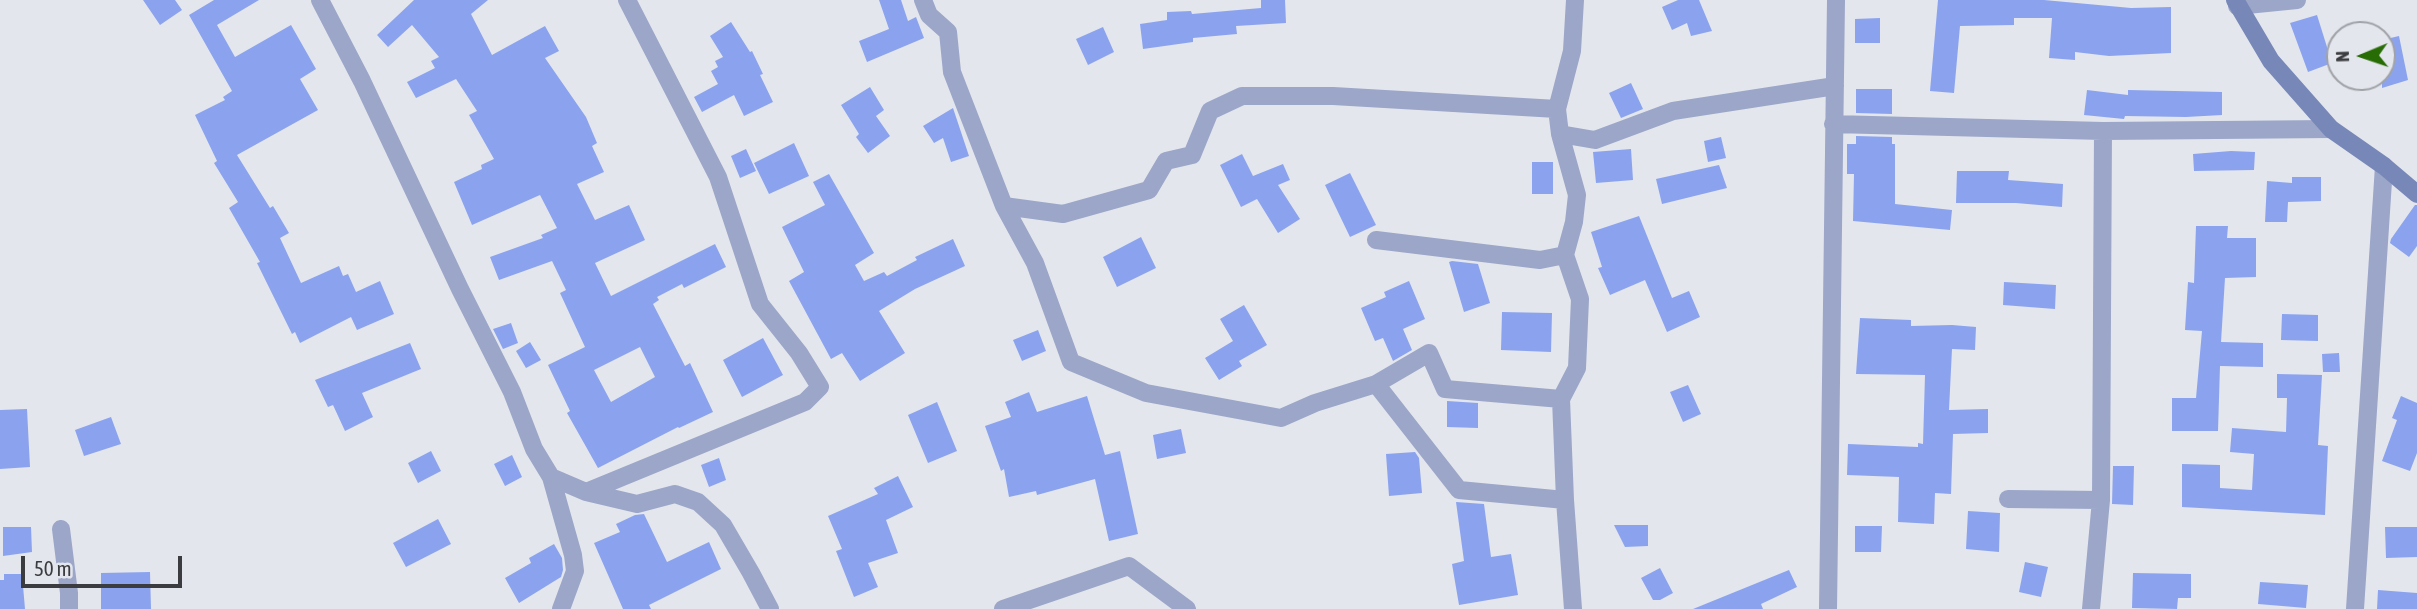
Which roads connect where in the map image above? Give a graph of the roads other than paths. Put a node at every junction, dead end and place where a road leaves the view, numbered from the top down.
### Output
1 (320, 0) edge
2 (627, 0) edge
3 (923, 0) edge
4 (1575, 0) edge
5 (1836, 0) edge
6 (2297, 0) edge
7 (2236, 3) edge
8 (1835, 86) junction
9 (1557, 109) junction
10 (1833, 124) junction
11 (2330, 129) junction
12 (2103, 131) junction
13 (1560, 134) junction
14 (2384, 166) junction
15 (2417, 194) edge
16 (1004, 206) junction
17 (1376, 240) dead end
18 (1565, 255) junction
19 (1376, 384) junction
20 (1561, 399) junction
21 (551, 477) junction
22 (586, 492) junction
23 (1565, 499) junction
24 (2008, 499) dead end
25 (2101, 500) junction
26 (61, 529) dead end
27 (69, 609) edge
28 (561, 609) edge
29 (769, 609) edge
30 (1003, 609) edge
31 (1187, 609) edge
32 (1573, 609) edge
33 (1828, 609) edge
34 (2091, 609) edge
35 (2355, 609) edge

1 - 21 street
2 - 22 street
3 - 16 street
4 - 9 street
5 - 8 street
6 - 7 street
7 - 11 street
8 - 10 street
8 - 13 street
9 - 13 street
9 - 16 street
10 - 12 street
10 - 33 street
11 - 12 street
11 - 14 street
12 - 25 street
13 - 18 street
14 - 15 street
14 - 35 street
16 - 19 street
17 - 18 street
18 - 20 street
19 - 20 street
19 - 23 street
20 - 23 street
21 - 22 street
21 - 28 street
22 - 29 street
23 - 32 street
24 - 25 street
25 - 34 street
26 - 27 street
30 - 31 street

